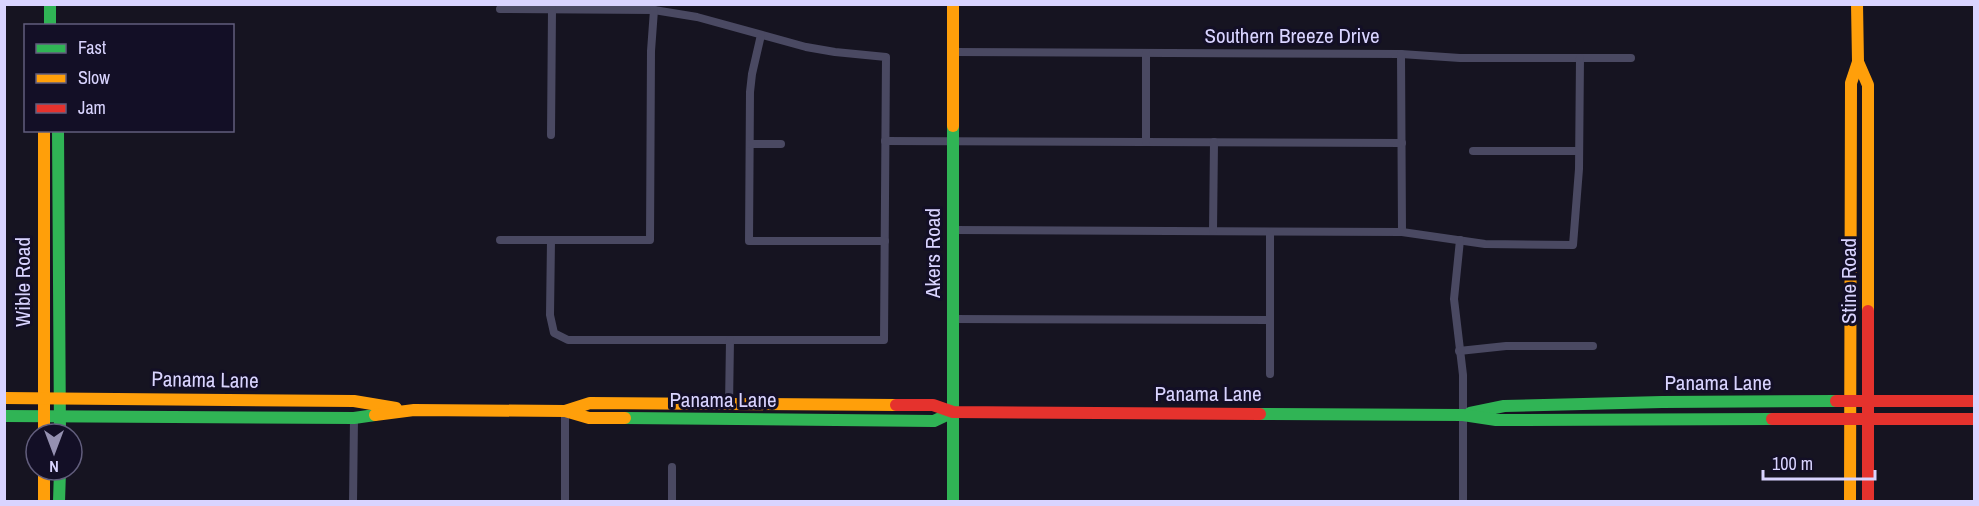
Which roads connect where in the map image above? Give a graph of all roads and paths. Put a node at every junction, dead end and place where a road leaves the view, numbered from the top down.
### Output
1 (50, 4) edge
2 (953, 4) edge
3 (1857, 4) edge
4 (500, 9) dead end
5 (552, 9) junction
6 (654, 10) junction
7 (50, 24) edge
8 (761, 35) junction
9 (953, 52) junction
10 (1146, 53) junction
11 (1401, 54) junction
12 (1580, 58) junction
13 (1631, 58) dead end
14 (1858, 62) junction
15 (44, 132) edge
16 (44, 132) edge
17 (58, 132) edge
18 (551, 135) dead end
19 (885, 141) junction
20 (953, 141) junction
21 (1146, 142) junction
22 (1214, 142) junction
23 (1402, 143) junction
24 (750, 144) junction
25 (781, 144) dead end
26 (1473, 151) dead end
27 (1579, 152) junction
28 (58, 215) junction
29 (953, 230) junction
30 (1213, 231) junction
31 (1270, 232) junction
32 (1402, 232) junction
33 (500, 240) dead end
34 (551, 240) junction
35 (1461, 240) junction
36 (885, 241) junction
37 (953, 319) junction
38 (1270, 321) junction
39 (730, 340) junction
40 (1593, 346) dead end
41 (1460, 351) junction
42 (1270, 374) dead end
43 (4, 398) edge
44 (43, 398) junction
45 (59, 398) junction
46 (1974, 400) edge
47 (1850, 401) junction
48 (1869, 401) junction
49 (1662, 402) junction
50 (1733, 402) junction
51 (729, 405) junction
52 (399, 409) junction
53 (565, 411) junction
54 (953, 412) junction
55 (44, 415) junction
56 (60, 415) junction
57 (1463, 415) junction
58 (4, 416) edge
59 (354, 418) junction
60 (667, 419) junction
61 (1869, 419) junction
62 (1974, 419) edge
63 (1668, 420) junction
64 (1850, 420) junction
65 (1601, 421) junction
66 (44, 422) edge
67 (60, 422) edge
68 (672, 467) dead end
69 (44, 482) edge
70 (60, 482) edge
71 (44, 501) edge
72 (59, 501) edge
73 (353, 501) edge
74 (565, 501) edge
75 (672, 501) edge
76 (953, 501) edge
77 (1463, 501) edge
78 (1850, 501) edge
79 (1868, 501) edge

1 - 7 main road
2 - 9 main road, Akers Road
3 - 14 main road, Stine Road
4 - 5 street
5 - 6 street
5 - 18 street
6 - 8 street
6 - 34 street
8 - 19 street
8 - 24 street
9 - 10 street, Southern Breeze Drive
9 - 20 main road, Akers Road
10 - 11 street, Southern Breeze Drive
10 - 21 street
11 - 12 street, Southern Breeze Drive
11 - 23 street
12 - 13 street, Southern Breeze Drive
12 - 27 street
14 - 47 main road, Stine Road
14 - 48 main road, Stine Road
15 - 28 main road
16 - 44 main road, Wible Road
17 - 28 main road, Wible Road
19 - 20 street
19 - 36 street
20 - 21 street
20 - 29 main road, Akers Road
21 - 22 street
22 - 23 street
22 - 30 street
23 - 32 street
24 - 25 street
24 - 36 street
26 - 27 street
27 - 35 street
28 - 45 main road, Wible Road
29 - 30 street
29 - 37 main road, Akers Road
30 - 31 street
31 - 32 street
31 - 38 street
32 - 35 street
33 - 34 street
34 - 39 street
35 - 41 street
36 - 39 street
37 - 38 street
37 - 54 main road, Akers Road
38 - 42 street
39 - 51 street
40 - 41 street
41 - 57 street
43 - 44 main road, Panama Lane
44 - 45 main road, Panama Lane
44 - 55 main road, Wible Road
45 - 52 main road, Panama Lane
45 - 56 main road, Wible Road
46 - 48 main road, Panama Lane
47 - 48 main road, Panama Lane
47 - 50 main road, Panama Lane
47 - 64 main road, Stine Road
48 - 61 main road, Stine Road
49 - 50 main road, Panama Lane
49 - 57 main road, Panama Lane
49 - 65 main road
50 - 63 main road
51 - 53 main road, Panama Lane
51 - 54 main road, Panama Lane
51 - 60 main road
52 - 53 main road, Panama Lane
52 - 59 main road, Panama Lane
53 - 60 main road, Panama Lane
53 - 74 street
54 - 57 main road, Panama Lane
54 - 60 main road, Panama Lane
54 - 76 main road, Akers Road
55 - 56 main road, Panama Lane
55 - 58 main road, Panama Lane
55 - 66 main road, Wible Road
56 - 59 main road, Panama Lane
56 - 67 main road, Wible Road
57 - 65 main road, Panama Lane
57 - 77 street
59 - 73 street
61 - 62 main road, Panama Lane
61 - 64 main road, Panama Lane
61 - 79 main road, Stine Road
63 - 64 main road, Panama Lane
63 - 65 main road, Panama Lane
64 - 78 main road, Stine Road
68 - 75 street
69 - 71 main road
70 - 72 main road

